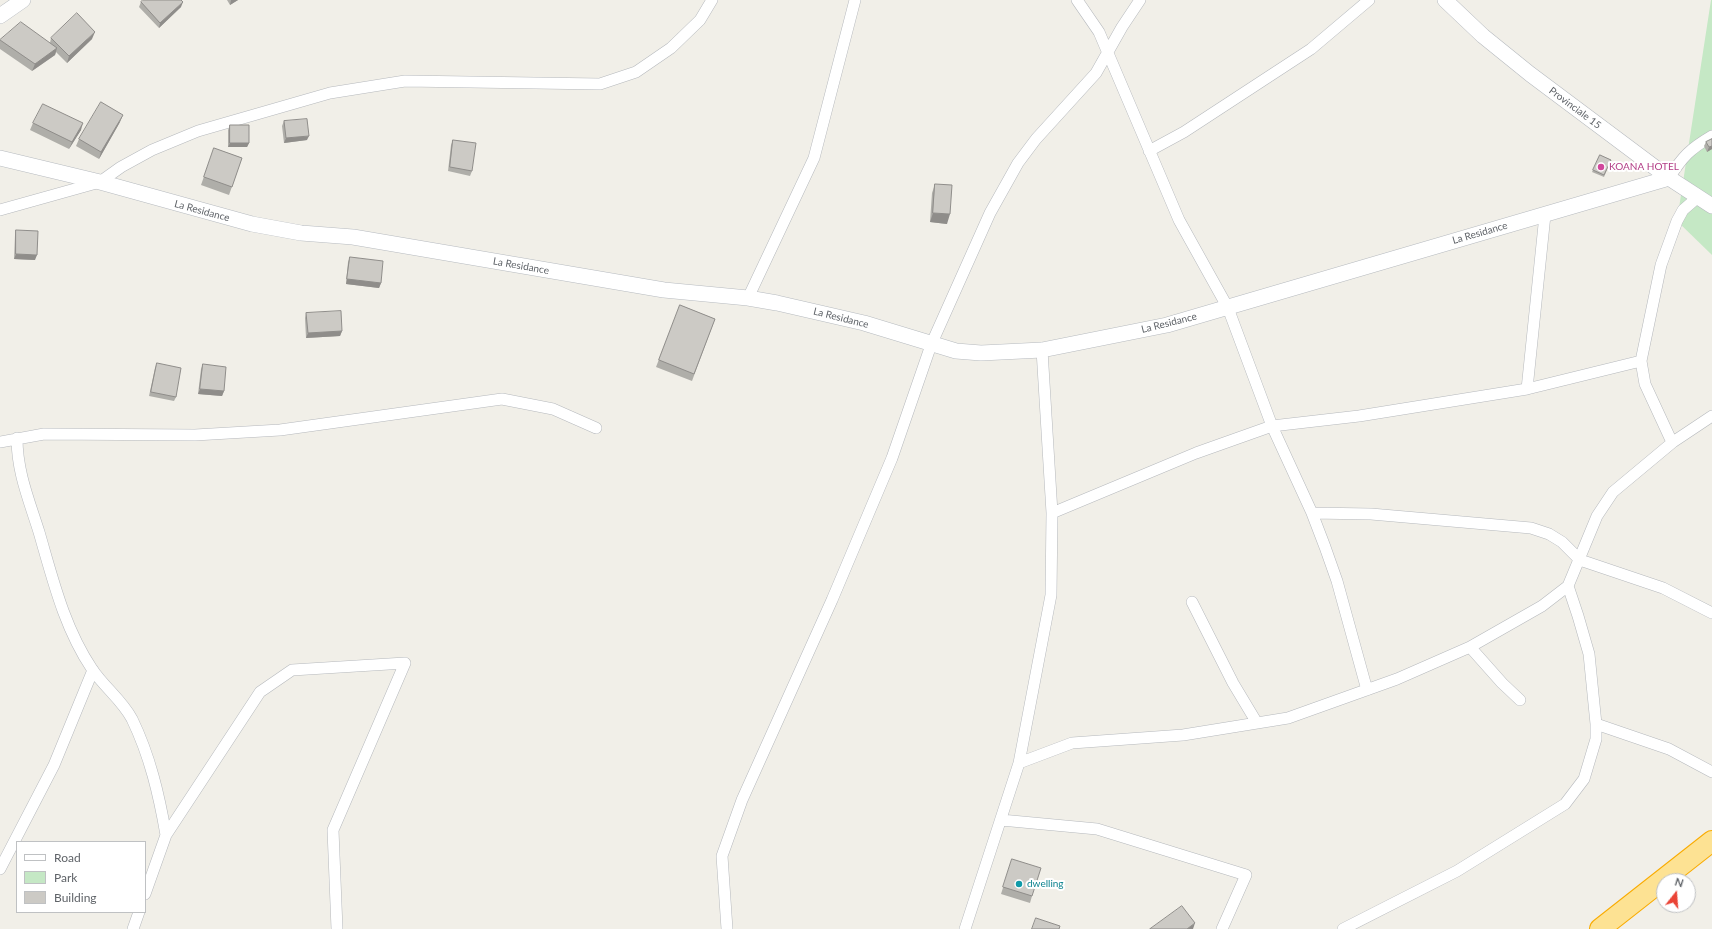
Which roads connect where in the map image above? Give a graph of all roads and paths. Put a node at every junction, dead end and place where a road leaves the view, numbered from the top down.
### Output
1 (712, 0) edge
2 (855, 0) edge
3 (1077, 0) edge
4 (1140, 0) edge
5 (1369, 0) edge
6 (1445, 0) edge
7 (17, 2) edge
8 (0, 16) edge
9 (1107, 53) junction
10 (1712, 136) edge
11 (1149, 151) junction
12 (0, 158) edge
13 (1669, 178) junction
14 (100, 182) junction
15 (1698, 197) junction
16 (1712, 206) edge
17 (0, 210) edge
18 (1545, 215) junction
19 (748, 298) junction
20 (1228, 308) junction
21 (930, 345) junction
22 (1042, 350) junction
23 (1642, 361) junction
24 (1527, 389) junction
25 (1712, 416) edge
26 (1272, 426) junction
27 (596, 428) dead end
28 (17, 438) junction
29 (0, 442) edge
30 (1673, 442) junction
31 (1052, 513) junction
32 (1312, 513) junction
33 (1580, 560) junction
34 (1568, 586) junction
35 (1192, 602) dead end
36 (1712, 613) edge
37 (1470, 647) junction
38 (93, 670) junction
39 (1367, 690) junction
40 (1520, 700) dead end
41 (1257, 723) junction
42 (1596, 724) junction
43 (1019, 763) junction
44 (1712, 772) edge
45 (1001, 820) junction
46 (166, 835) junction
47 (1712, 841) edge
48 (0, 869) edge
49 (146, 891) edge
50 (139, 913) edge
51 (133, 929) edge
52 (338, 929) edge
53 (727, 929) edge
54 (965, 929) edge
55 (1222, 929) edge
56 (1343, 929) edge
57 (1600, 929) edge

1 - 14 street
2 - 19 street
3 - 9 street
4 - 9 street
5 - 11 street
6 - 13 street, Provinciale 15
7 - 8 street
9 - 11 street
9 - 21 street
10 - 13 street
11 - 20 street
12 - 14 street, La Residance
13 - 15 street, Provinciale 15
13 - 18 street, La Residance
14 - 17 street
14 - 19 street, La Residance
15 - 16 street, Provinciale 15
15 - 23 street
18 - 20 street, La Residance
18 - 24 street
19 - 21 street, La Residance
20 - 22 street, La Residance
20 - 26 street
21 - 22 street, La Residance
21 - 53 street
22 - 31 street
23 - 24 street
23 - 30 street
24 - 26 street
25 - 30 street
26 - 31 street
26 - 32 street
27 - 28 street
28 - 29 street
28 - 38 street
30 - 33 street
31 - 43 street
32 - 33 street
32 - 39 street
33 - 34 street
33 - 36 street
34 - 37 street
34 - 42 street
35 - 41 street
37 - 39 street
37 - 40 street
38 - 46 street
38 - 48 street
39 - 41 street
41 - 43 street
42 - 44 street
42 - 56 street
43 - 45 street
45 - 54 street
45 - 55 street
46 - 49 street
46 - 52 street
47 - 57 highway
50 - 51 street

